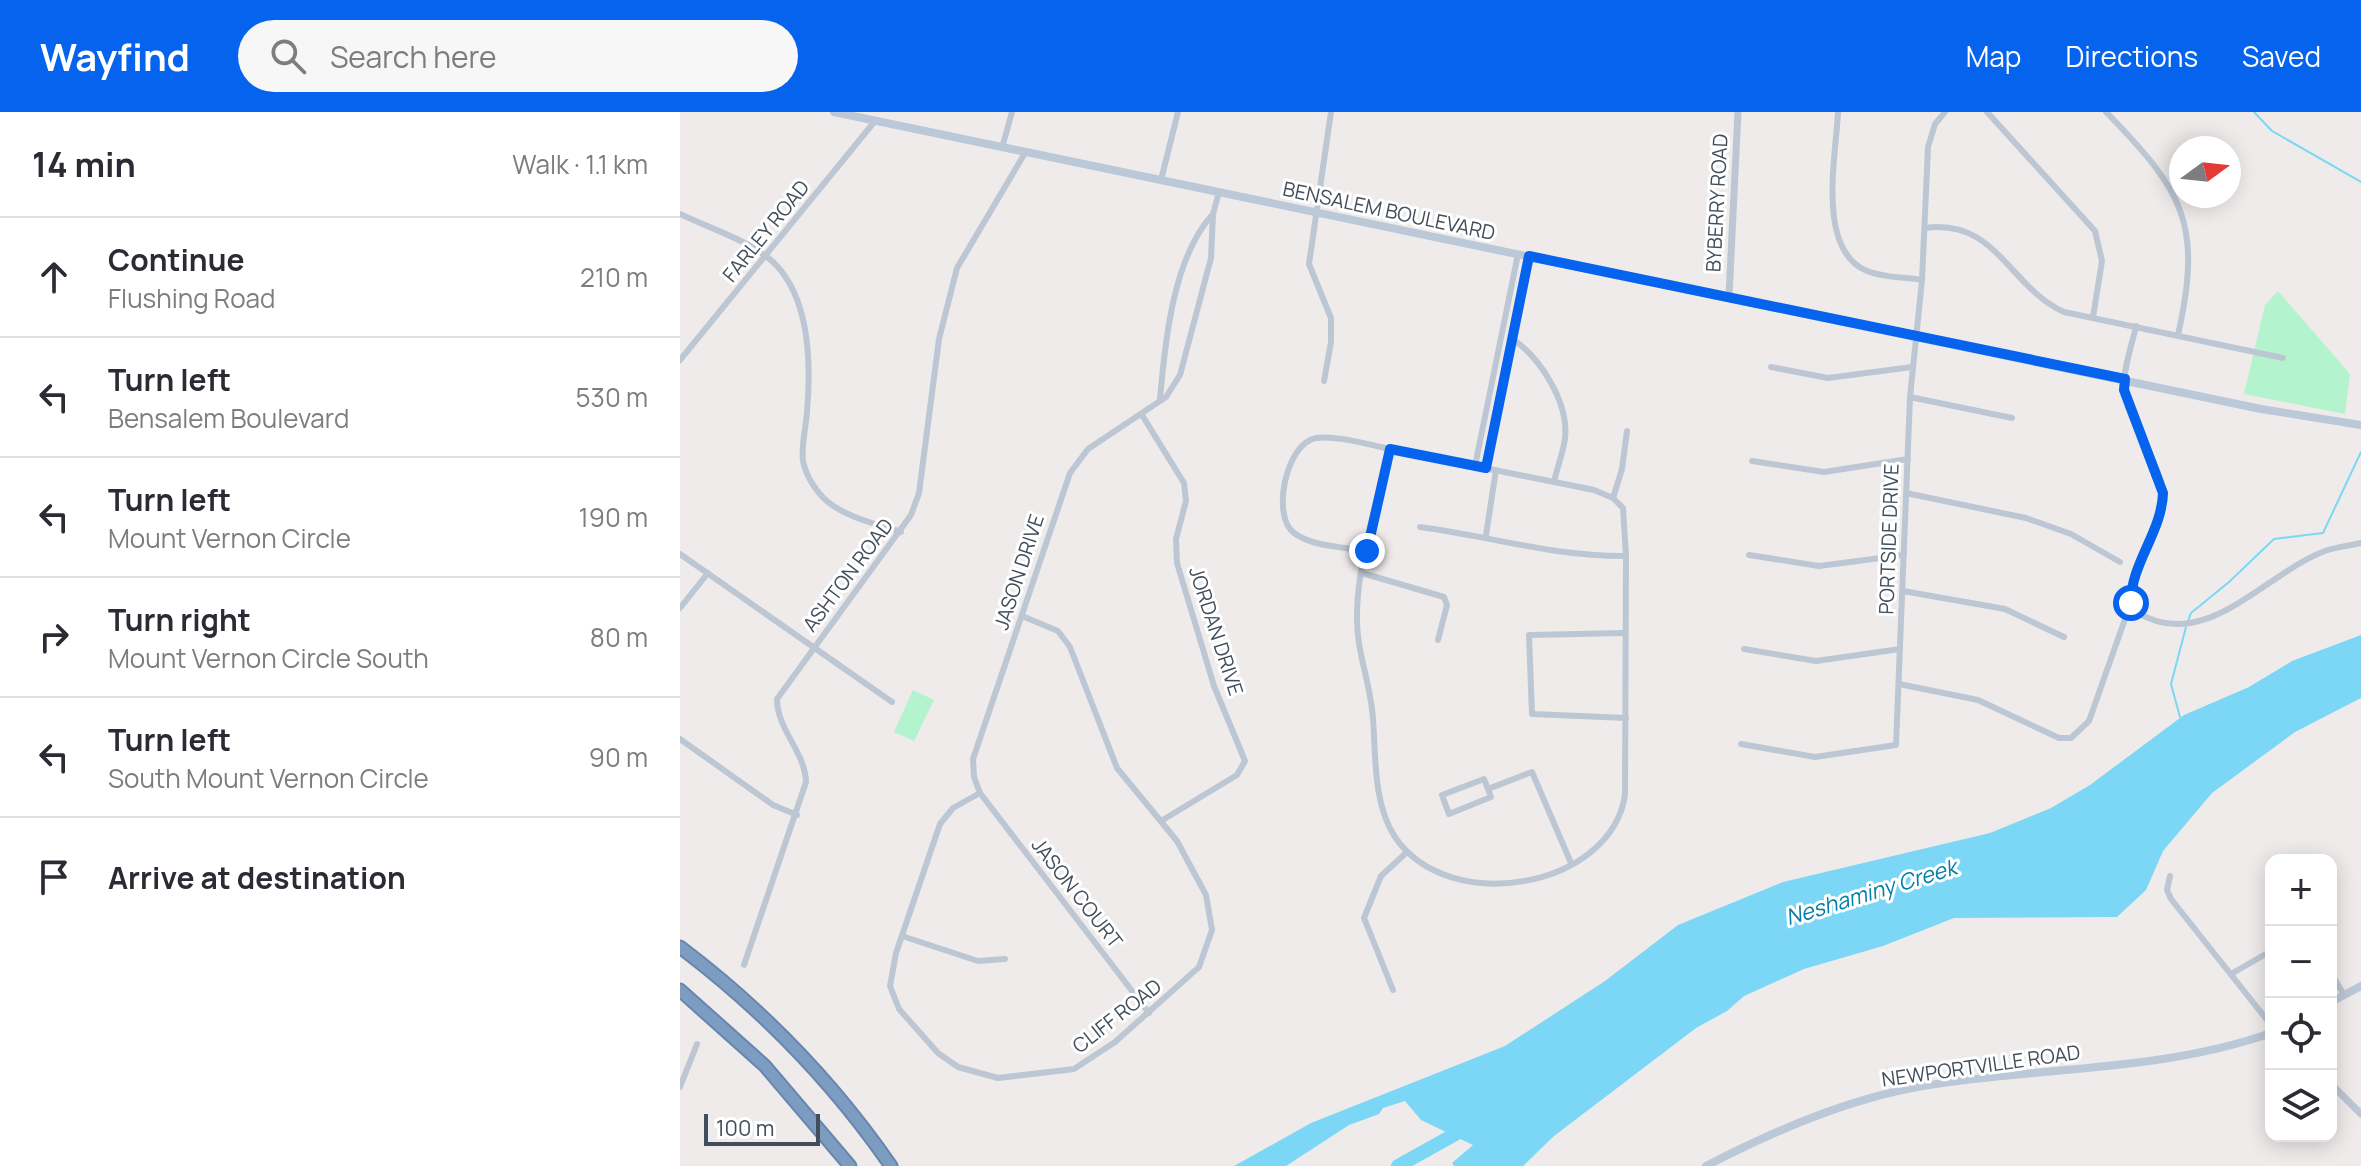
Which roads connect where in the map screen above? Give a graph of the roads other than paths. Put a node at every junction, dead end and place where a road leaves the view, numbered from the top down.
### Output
1 (834, 112) edge
2 (1012, 112) edge
3 (1178, 112) edge
4 (1331, 112) edge
5 (1738, 112) edge
6 (1838, 112) edge
7 (1945, 112) edge
8 (1987, 112) edge
9 (2106, 112) edge
10 (865, 115) edge
11 (875, 121) junction
12 (1002, 148) junction
13 (1025, 153) junction
14 (1161, 180) junction
15 (1219, 192) junction
16 (1316, 212) junction
17 (680, 214) edge
18 (1213, 214) junction
19 (1925, 228) junction
20 (1518, 254) junction
21 (1529, 256) junction
22 (765, 257) junction
23 (1922, 280) junction
24 (1729, 296) junction
25 (2093, 317) junction
26 (2136, 326) junction
27 (1916, 335) junction
28 (2178, 335) junction
29 (1511, 338) junction
30 (2283, 358) dead end
31 (680, 360) edge
32 (1771, 367) dead end
33 (1912, 367) junction
34 (2125, 379) junction
35 (1324, 381) dead end
36 (1910, 397) junction
37 (1160, 399) junction
38 (1142, 415) junction
39 (2012, 418) dead end
40 (2361, 425) edge
41 (1627, 431) dead end
42 (1390, 449) junction
43 (1908, 459) junction
44 (1752, 461) dead end
45 (1475, 466) junction
46 (1486, 468) junction
47 (1496, 470) junction
48 (1554, 482) junction
49 (1906, 493) junction
50 (1613, 498) junction
51 (1420, 527) dead end
52 (901, 532) junction
53 (1486, 535) junction
54 (2361, 543) edge
55 (1367, 551) junction
56 (680, 554) edge
57 (1749, 555) dead end
58 (1904, 555) junction
59 (1626, 556) junction
60 (2120, 562) dead end
61 (708, 573) junction
62 (1362, 573) junction
63 (1903, 591) junction
64 (680, 608) edge
65 (1022, 616) junction
66 (2125, 619) dead end
67 (1625, 633) junction
68 (2064, 637) dead end
69 (1438, 640) dead end
70 (813, 649) junction
71 (1744, 649) dead end
72 (1900, 649) junction
73 (1899, 684) junction
74 (892, 702) dead end
75 (1626, 718) junction
76 (680, 739) edge
77 (1741, 744) dead end
78 (1488, 789) junction
79 (980, 793) junction
80 (797, 815) junction
81 (1161, 821) junction
82 (1407, 852) junction
83 (1571, 863) junction
84 (2170, 876) dead end
85 (902, 936) junction
86 (680, 947) edge
87 (2265, 954) edge
88 (1005, 959) dead end
89 (744, 965) dead end
90 (2231, 974) junction
91 (2337, 983) edge
92 (2361, 986) edge
93 (680, 990) edge
94 (1393, 990) dead end
95 (2344, 995) junction
96 (2337, 999) edge
97 (1149, 1013) junction
98 (2265, 1017) edge
99 (2265, 1034) edge
100 (697, 1044) dead end
101 (680, 1087) edge
102 (2337, 1090) edge
103 (2361, 1114) edge
104 (850, 1166) edge
105 (891, 1166) edge
106 (1706, 1166) edge

1 - 10 main road, BENSALEM BOULEVARD
2 - 12 street
3 - 14 street
4 - 16 street
5 - 24 street, BYBERRY ROAD
6 - 23 street
7 - 19 street, PORTSIDE DRIVE
8 - 25 street
9 - 28 street
10 - 11 main road, BENSALEM BOULEVARD
11 - 12 main road, BENSALEM BOULEVARD
11 - 22 street, FARLEY ROAD
12 - 13 main road, BENSALEM BOULEVARD
13 - 14 main road, BENSALEM BOULEVARD
13 - 52 street, ASHTON ROAD
14 - 15 main road, BENSALEM BOULEVARD
15 - 16 main road, BENSALEM BOULEVARD
15 - 18 street, JASON DRIVE
16 - 20 main road, BENSALEM BOULEVARD
16 - 35 street
17 - 22 street
18 - 37 street, JASON DRIVE
18 - 37 street, JASON DRIVE
19 - 23 street, PORTSIDE DRIVE
19 - 25 street
20 - 21 main road, BENSALEM BOULEVARD
20 - 45 street
21 - 24 main road, BENSALEM BOULEVARD
21 - 29 street
22 - 31 street, FARLEY ROAD
22 - 52 street
23 - 27 street, PORTSIDE DRIVE
24 - 27 main road, BENSALEM BOULEVARD
25 - 26 street
26 - 28 street
26 - 34 street
27 - 33 street, PORTSIDE DRIVE
27 - 34 main road, BENSALEM BOULEVARD
28 - 30 street
29 - 46 street
29 - 48 street
32 - 33 street
33 - 36 street, PORTSIDE DRIVE
34 - 40 main road, BENSALEM BOULEVARD
34 - 54 street
36 - 39 street
36 - 43 street, PORTSIDE DRIVE
37 - 38 street, JASON DRIVE
38 - 65 street, JASON DRIVE
38 - 81 street, JORDAN DRIVE
41 - 50 street
42 - 45 street
42 - 55 street
42 - 55 street
43 - 44 street
43 - 49 street, PORTSIDE DRIVE
45 - 46 street
46 - 47 street
47 - 48 street
47 - 53 street
48 - 50 street
49 - 58 street, PORTSIDE DRIVE
49 - 60 street
50 - 59 street
51 - 53 street
52 - 70 street, ASHTON ROAD
53 - 59 street
55 - 62 street
56 - 61 street
57 - 58 street
58 - 63 street, PORTSIDE DRIVE
59 - 67 street
61 - 64 street
61 - 70 street
62 - 69 street
62 - 82 street
63 - 68 street
63 - 72 street, PORTSIDE DRIVE
65 - 79 street, JASON DRIVE
65 - 81 street, CLIFF ROAD
66 - 73 street
67 - 75 street
67 - 75 street
70 - 74 street
70 - 80 street, ASHTON ROAD
71 - 72 street
72 - 73 street, PORTSIDE DRIVE
73 - 77 street, PORTSIDE DRIVE
75 - 83 street
76 - 80 street
78 - 78 street
78 - 83 street
79 - 85 street, CLIFF ROAD
79 - 97 street, JASON COURT
80 - 89 street, ASHTON ROAD
81 - 97 street, CLIFF ROAD
82 - 83 street
82 - 94 street
84 - 90 street
85 - 88 street
85 - 97 street, CLIFF ROAD
86 - 105 highway
87 - 90 street
90 - 98 street
91 - 95 street
92 - 95 main road
93 - 104 highway
95 - 96 main road
99 - 106 main road, NEWPORTVILLE ROAD
100 - 101 street
102 - 103 street

